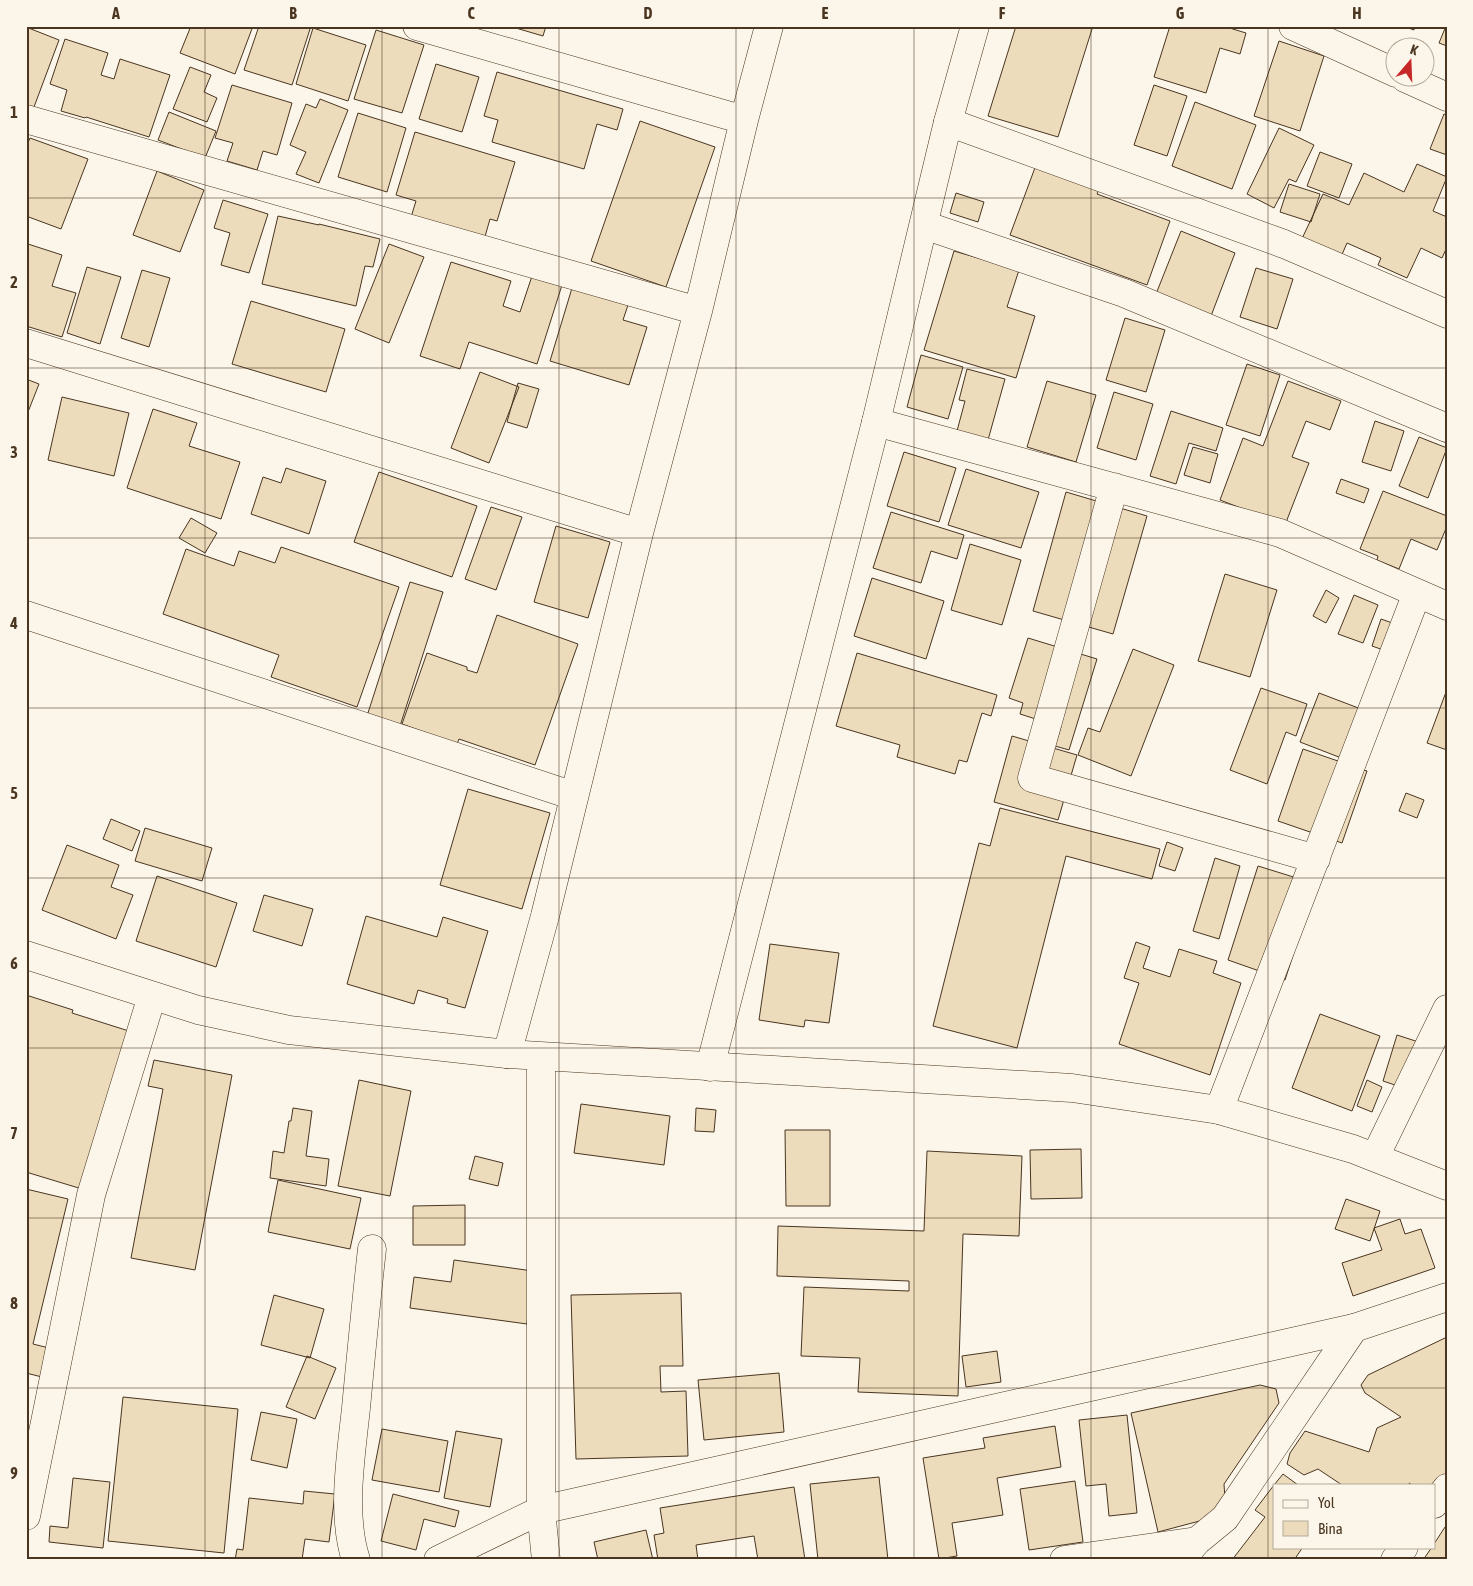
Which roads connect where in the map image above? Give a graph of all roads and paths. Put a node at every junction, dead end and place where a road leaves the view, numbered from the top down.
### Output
1 (417, 26) edge
2 (769, 26) edge
3 (975, 26) edge
4 (1293, 26) edge
5 (1386, 68) edge
6 (1427, 88) edge
7 (1447, 97) edge
8 (26, 119) edge
9 (744, 120) junction
10 (948, 122) junction
11 (924, 225) junction
12 (698, 311) junction
13 (1447, 314) edge
14 (26, 344) edge
15 (876, 422) junction
16 (1447, 428) edge
17 (1114, 487) junction
18 (639, 534) junction
19 (1418, 593) junction
20 (1447, 606) edge
21 (26, 615) edge
22 (574, 796) junction
23 (1316, 859) junction
24 (26, 955) edge
25 (152, 996) junction
26 (1447, 1008) edge
27 (507, 1054) junction
28 (542, 1056) junction
29 (710, 1067) junction
30 (1219, 1110) junction
31 (1375, 1157) junction
32 (1447, 1186) edge
33 (372, 1249) dead end
34 (1447, 1297) edge
35 (1354, 1328) junction
36 (1447, 1488) edge
37 (1436, 1502) edge
38 (541, 1510) junction
39 (26, 1516) edge
40 (1403, 1548) edge
41 (1189, 1550) edge
42 (356, 1560) edge
43 (438, 1560) edge
44 (546, 1560) edge
45 (1064, 1560) edge
46 (1395, 1560) edge

1 - 9 street
2 - 9 street
3 - 10 street
4 - 5 street
6 - 7 street
8 - 12 street
9 - 12 street
10 - 11 street
10 - 13 street
11 - 15 street
11 - 16 street
12 - 18 street
14 - 18 street
15 - 17 street
15 - 29 street
17 - 19 street
17 - 23 street
18 - 22 street
19 - 20 street
19 - 23 street
21 - 22 street
22 - 27 street
23 - 30 street
24 - 25 street
25 - 27 street
25 - 39 street
26 - 31 street
27 - 28 street
28 - 29 street
28 - 38 street
29 - 30 street
30 - 31 street
31 - 32 street
33 - 42 street
34 - 35 street
35 - 38 street
35 - 41 street
36 - 37 street
38 - 43 street
38 - 44 street
40 - 46 street
41 - 45 street

